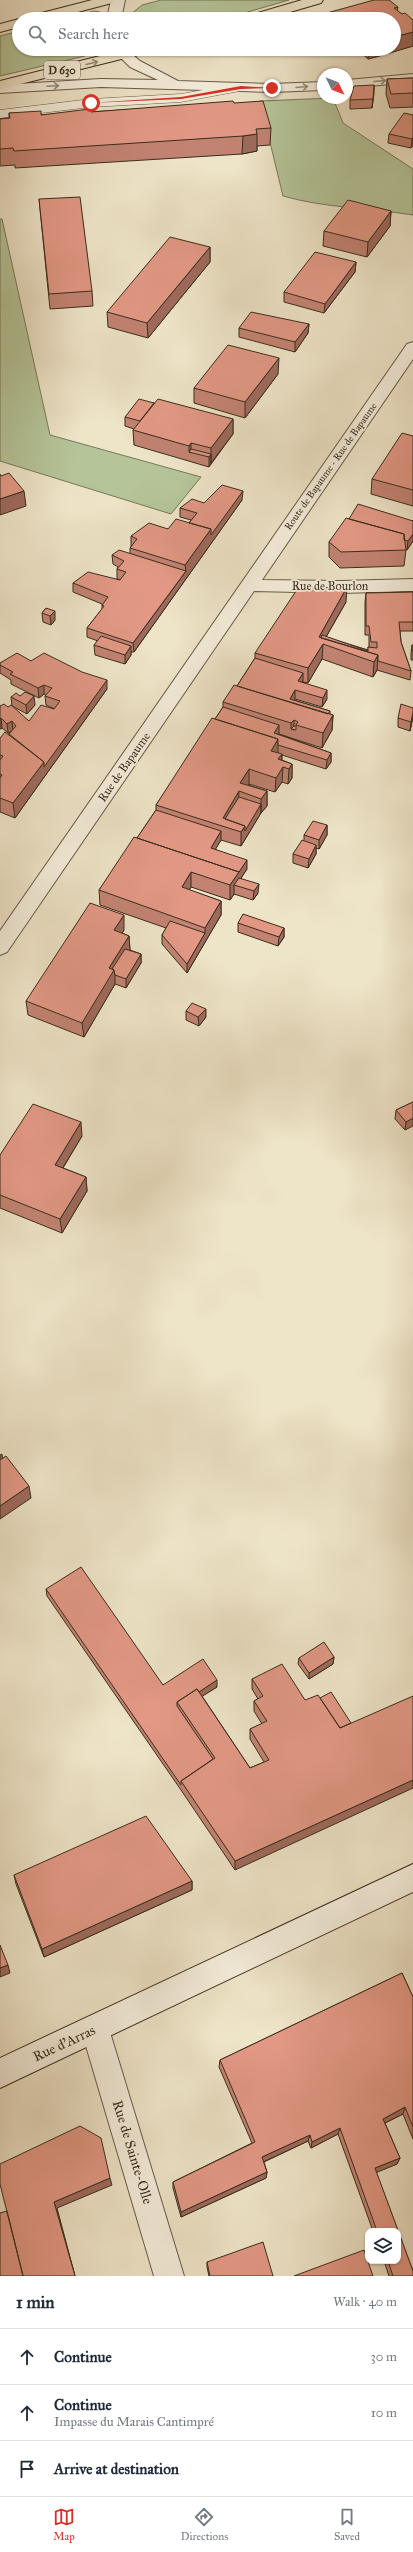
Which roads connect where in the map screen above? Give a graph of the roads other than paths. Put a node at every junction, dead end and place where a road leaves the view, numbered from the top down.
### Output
1 (107, 0) edge
2 (118, 0) edge
3 (316, 0) edge
4 (62, 12) edge
5 (115, 12) edge
6 (276, 12) edge
7 (12, 25) edge
8 (0, 28) edge
9 (106, 56) edge
10 (127, 56) edge
11 (413, 78) edge
12 (353, 83) edge
13 (180, 84) junction
14 (0, 85) edge
15 (317, 86) edge
16 (241, 87) junction
17 (0, 89) edge
18 (0, 114) edge
19 (413, 347) edge
20 (413, 584) edge
21 (248, 586) junction
22 (0, 947) edge
23 (413, 1878) edge
24 (95, 2029) junction
25 (0, 2073) edge
26 (169, 2276) edge

1 - 4 main road
2 - 5 street
3 - 6 main road
7 - 8 main road
14 -> 9 main road, D 630
10 - 13 street
12 -> 11 street
13 - 16 street
17 -> 13 street
16 -> 15 street
16 - 18 lane
19 - 21 street, Route de Bapaume - Rue de Bapaume
20 - 21 street, Rue de Bourlon
21 - 22 street, Rue de Bapaume
23 - 24 street, Rue d'Arras
24 - 25 street, Rue d'Arras
24 - 26 street, Rue de Sainte-Olle

